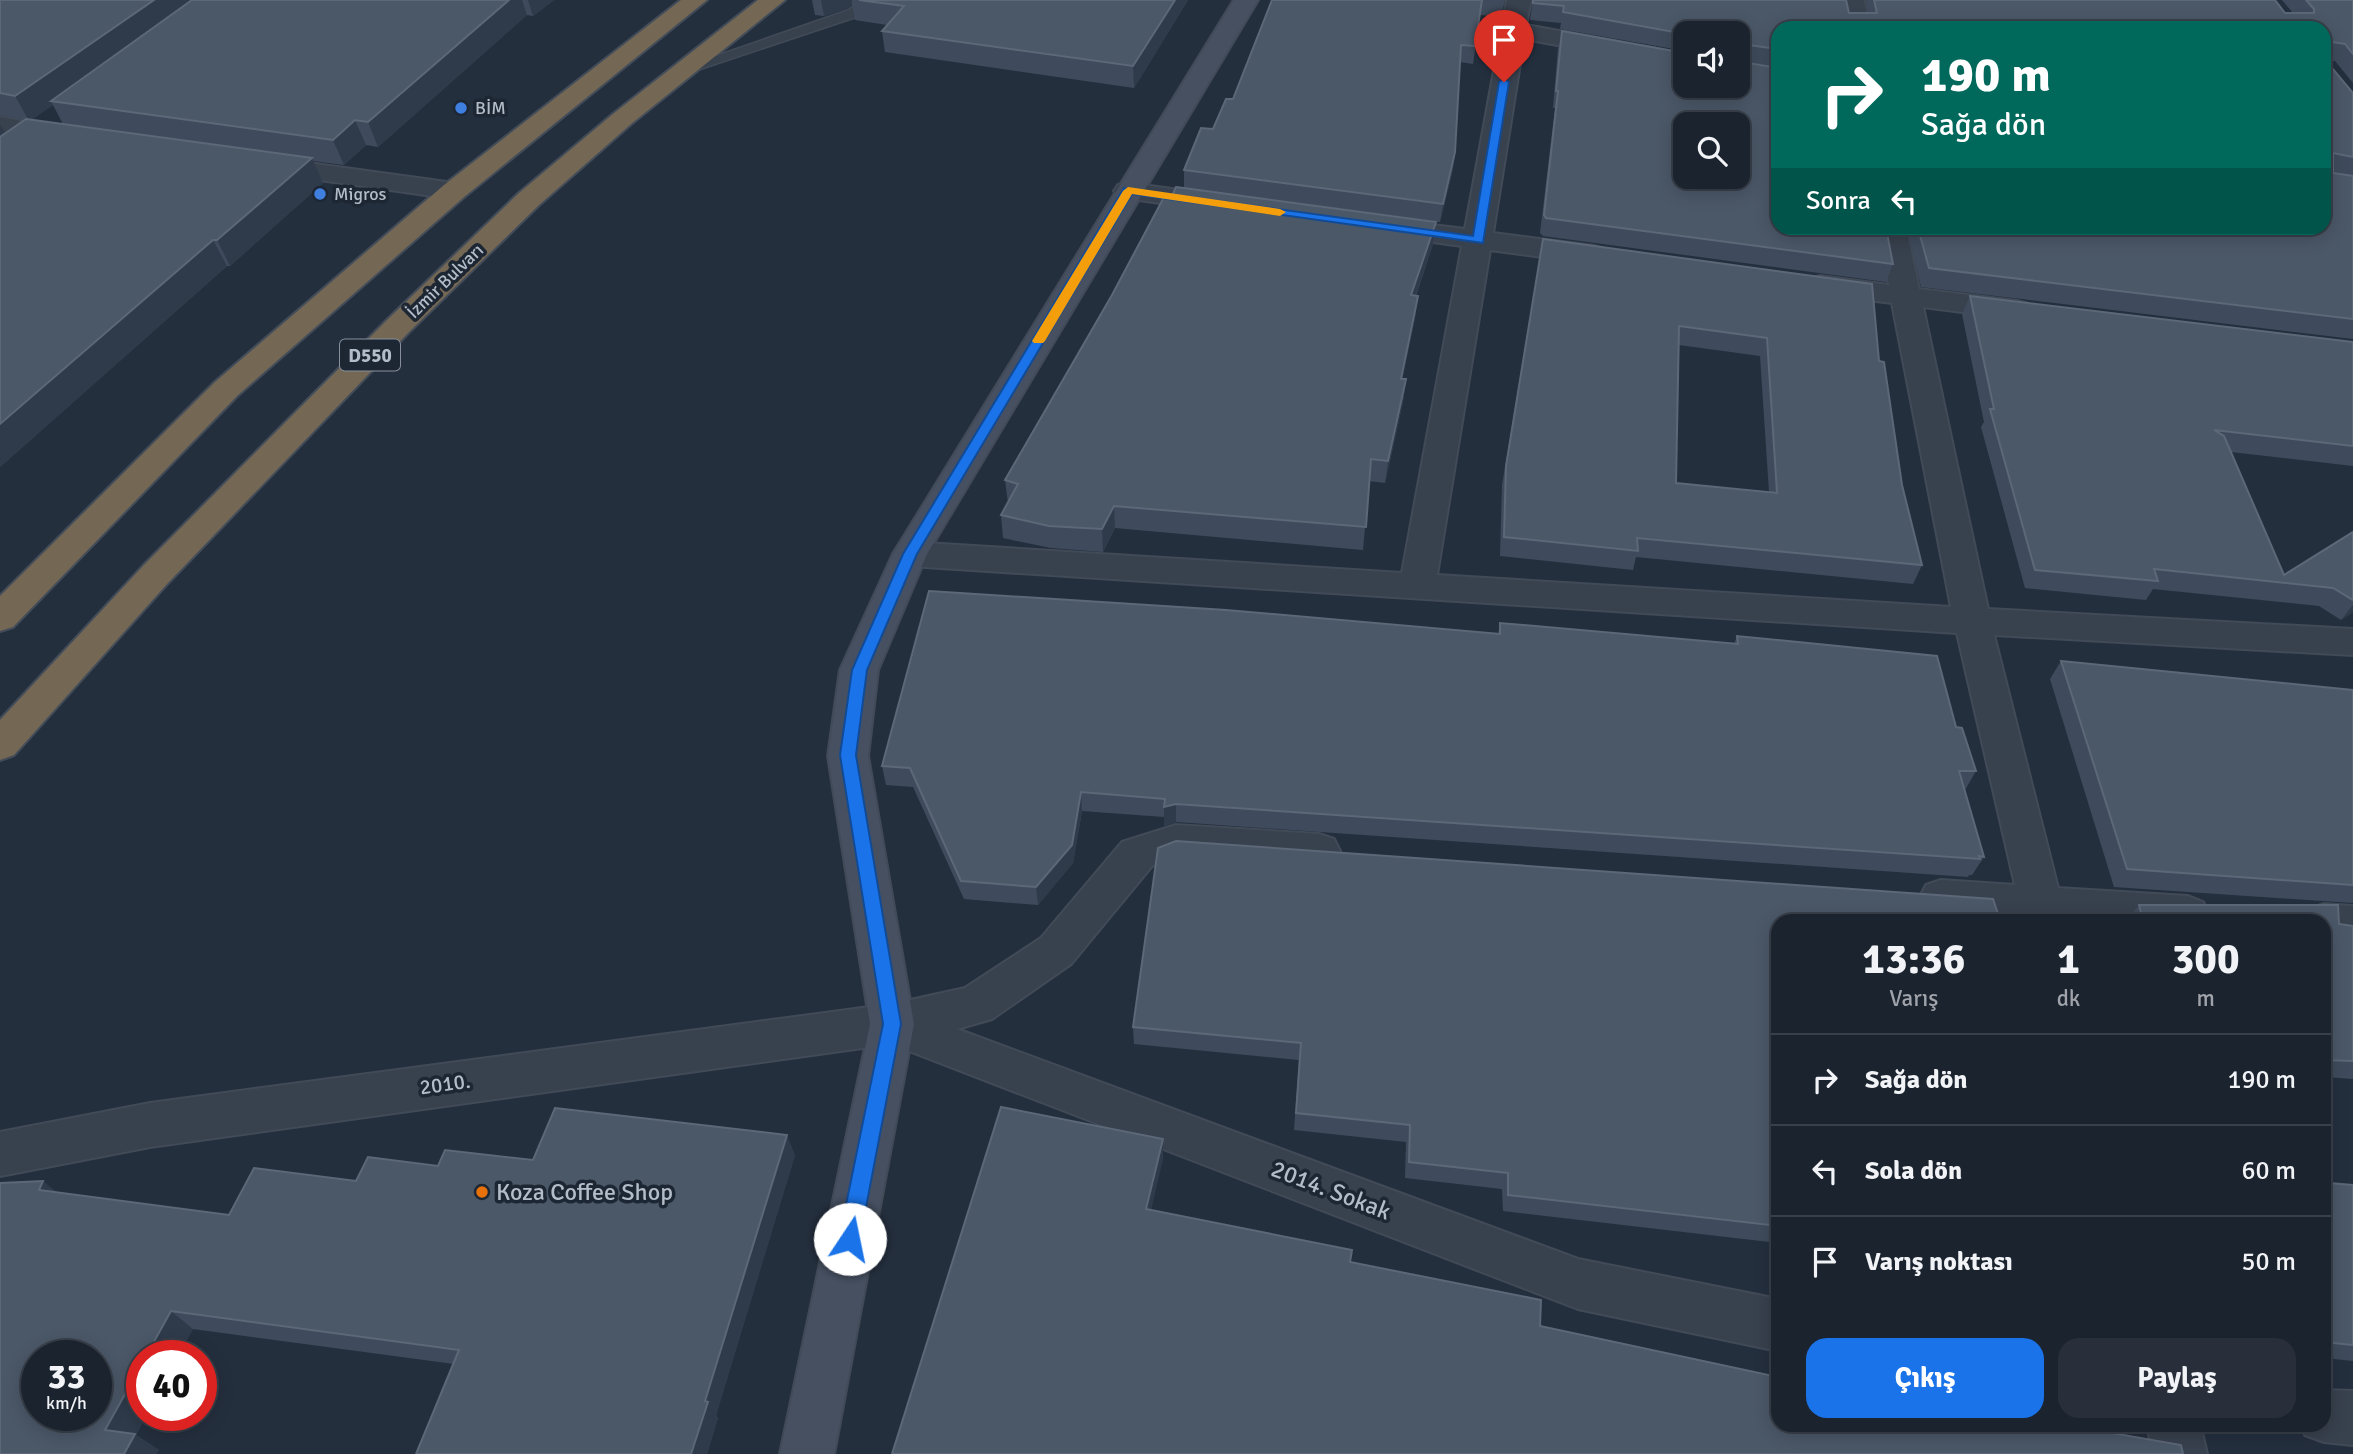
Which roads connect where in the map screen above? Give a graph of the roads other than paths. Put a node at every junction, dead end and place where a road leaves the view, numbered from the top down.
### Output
1 (695, 0) edge
2 (774, 0) edge
3 (868, 0) edge
4 (1245, 0) edge
5 (1519, 0) edge
6 (1852, 0) edge
7 (1856, 21) edge
8 (1512, 30) junction
9 (1673, 59) edge
10 (686, 69) junction
11 (67, 110) edge
12 (0, 125) edge
13 (35, 133) junction
14 (89, 141) edge
15 (9, 152) edge
16 (237, 161) edge
17 (454, 191) junction
18 (1128, 191) junction
19 (1250, 208) edge
20 (1357, 223) edge
21 (1893, 235) edge
22 (1479, 240) junction
23 (1616, 258) edge
24 (1796, 282) edge
25 (1906, 296) junction
26 (2041, 313) edge
27 (910, 554) junction
28 (1418, 585) junction
29 (0, 618) edge
30 (1972, 621) junction
31 (2353, 642) edge
32 (0, 745) edge
33 (1358, 854) edge
34 (1902, 894) edge
35 (2043, 912) edge
36 (2137, 914) edge
37 (2331, 922) edge
38 (2353, 924) edge
39 (892, 1024) junction
40 (0, 1154) edge
41 (1771, 1324) edge
42 (2331, 1416) edge
43 (2353, 1418) edge
44 (2175, 1432) edge
45 (807, 1454) edge
46 (2180, 1454) edge

1 - 17 highway
2 - 10 highway, İzmir Bulvarı / D550
3 - 10 lane
4 - 18 street
5 - 8 street
6 - 7 street
8 - 9 street
8 - 22 street
10 - 32 highway, İzmir Bulvarı / D550
11 - 13 street
12 - 13 street
13 - 14 street
13 - 15 street
16 - 17 street
17 - 29 highway
18 - 19 street
18 - 27 street
20 - 22 street
21 - 25 street
22 - 23 street
22 - 28 street
24 - 25 street
25 - 26 street
25 - 30 street
27 - 28 street
27 - 39 street
28 - 30 street
30 - 31 street
30 - 35 street
33 - 39 street, 2010.
34 - 35 street
35 - 36 street
37 - 38 street
39 - 40 street, 2010.
39 - 41 street, 2014. Sokak
39 - 45 street
42 - 43 street
44 - 46 street

